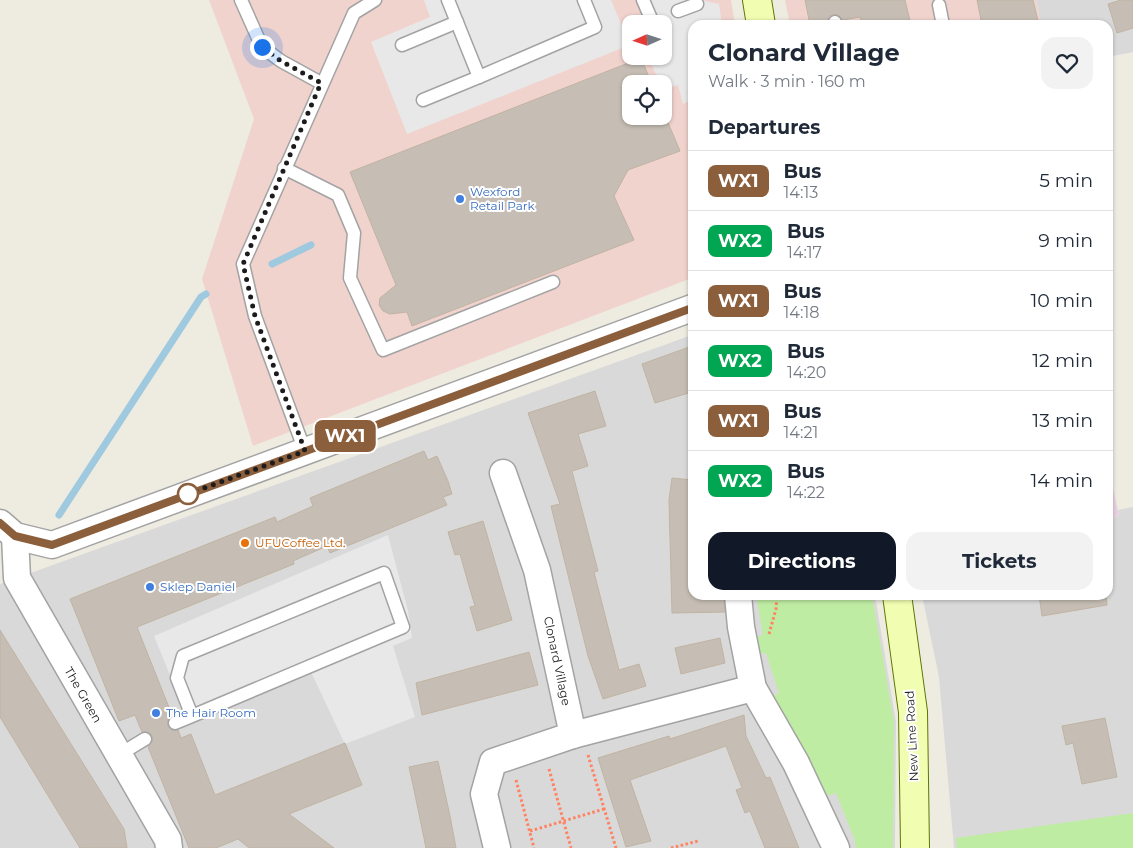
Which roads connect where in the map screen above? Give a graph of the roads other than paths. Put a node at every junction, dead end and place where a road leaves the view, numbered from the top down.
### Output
1 (241, 0) edge
2 (375, 0) edge
3 (448, 0) edge
4 (584, 0) edge
5 (643, 0) edge
6 (757, 0) edge
7 (697, 4) dead end
8 (939, 5) dead end
9 (678, 11) dead end
10 (649, 15) edge
11 (760, 20) edge
12 (942, 20) edge
13 (457, 22) junction
14 (402, 45) dead end
15 (479, 77) junction
16 (321, 83) junction
17 (423, 100) dead end
18 (284, 168) junction
19 (553, 282) dead end
20 (688, 309) edge
21 (305, 451) junction
22 (503, 473) dead end
23 (8, 529) edge
24 (738, 600) edge
25 (898, 600) edge
26 (753, 688) junction
27 (192, 716) junction
28 (175, 723) dead end
29 (145, 739) dead end
30 (576, 746) junction
31 (117, 756) junction
32 (169, 848) edge
33 (497, 848) edge
34 (836, 848) edge
35 (915, 848) edge

1 - 16 lane
2 - 16 lane
3 - 13 lane
4 - 15 lane
5 - 10 lane
6 - 11 main road
7 - 9 lane
8 - 12 lane
13 - 14 lane
13 - 15 lane
15 - 17 lane
16 - 18 lane
18 - 19 lane
18 - 21 lane
20 - 21 street
21 - 23 street
22 - 30 street, Clonard Village
23 - 31 street, The Green
24 - 26 street
25 - 35 main road, New Line Road
26 - 30 street
26 - 34 street
27 - 27 lane
27 - 28 lane
29 - 31 lane
30 - 33 street
31 - 32 street, The Green

